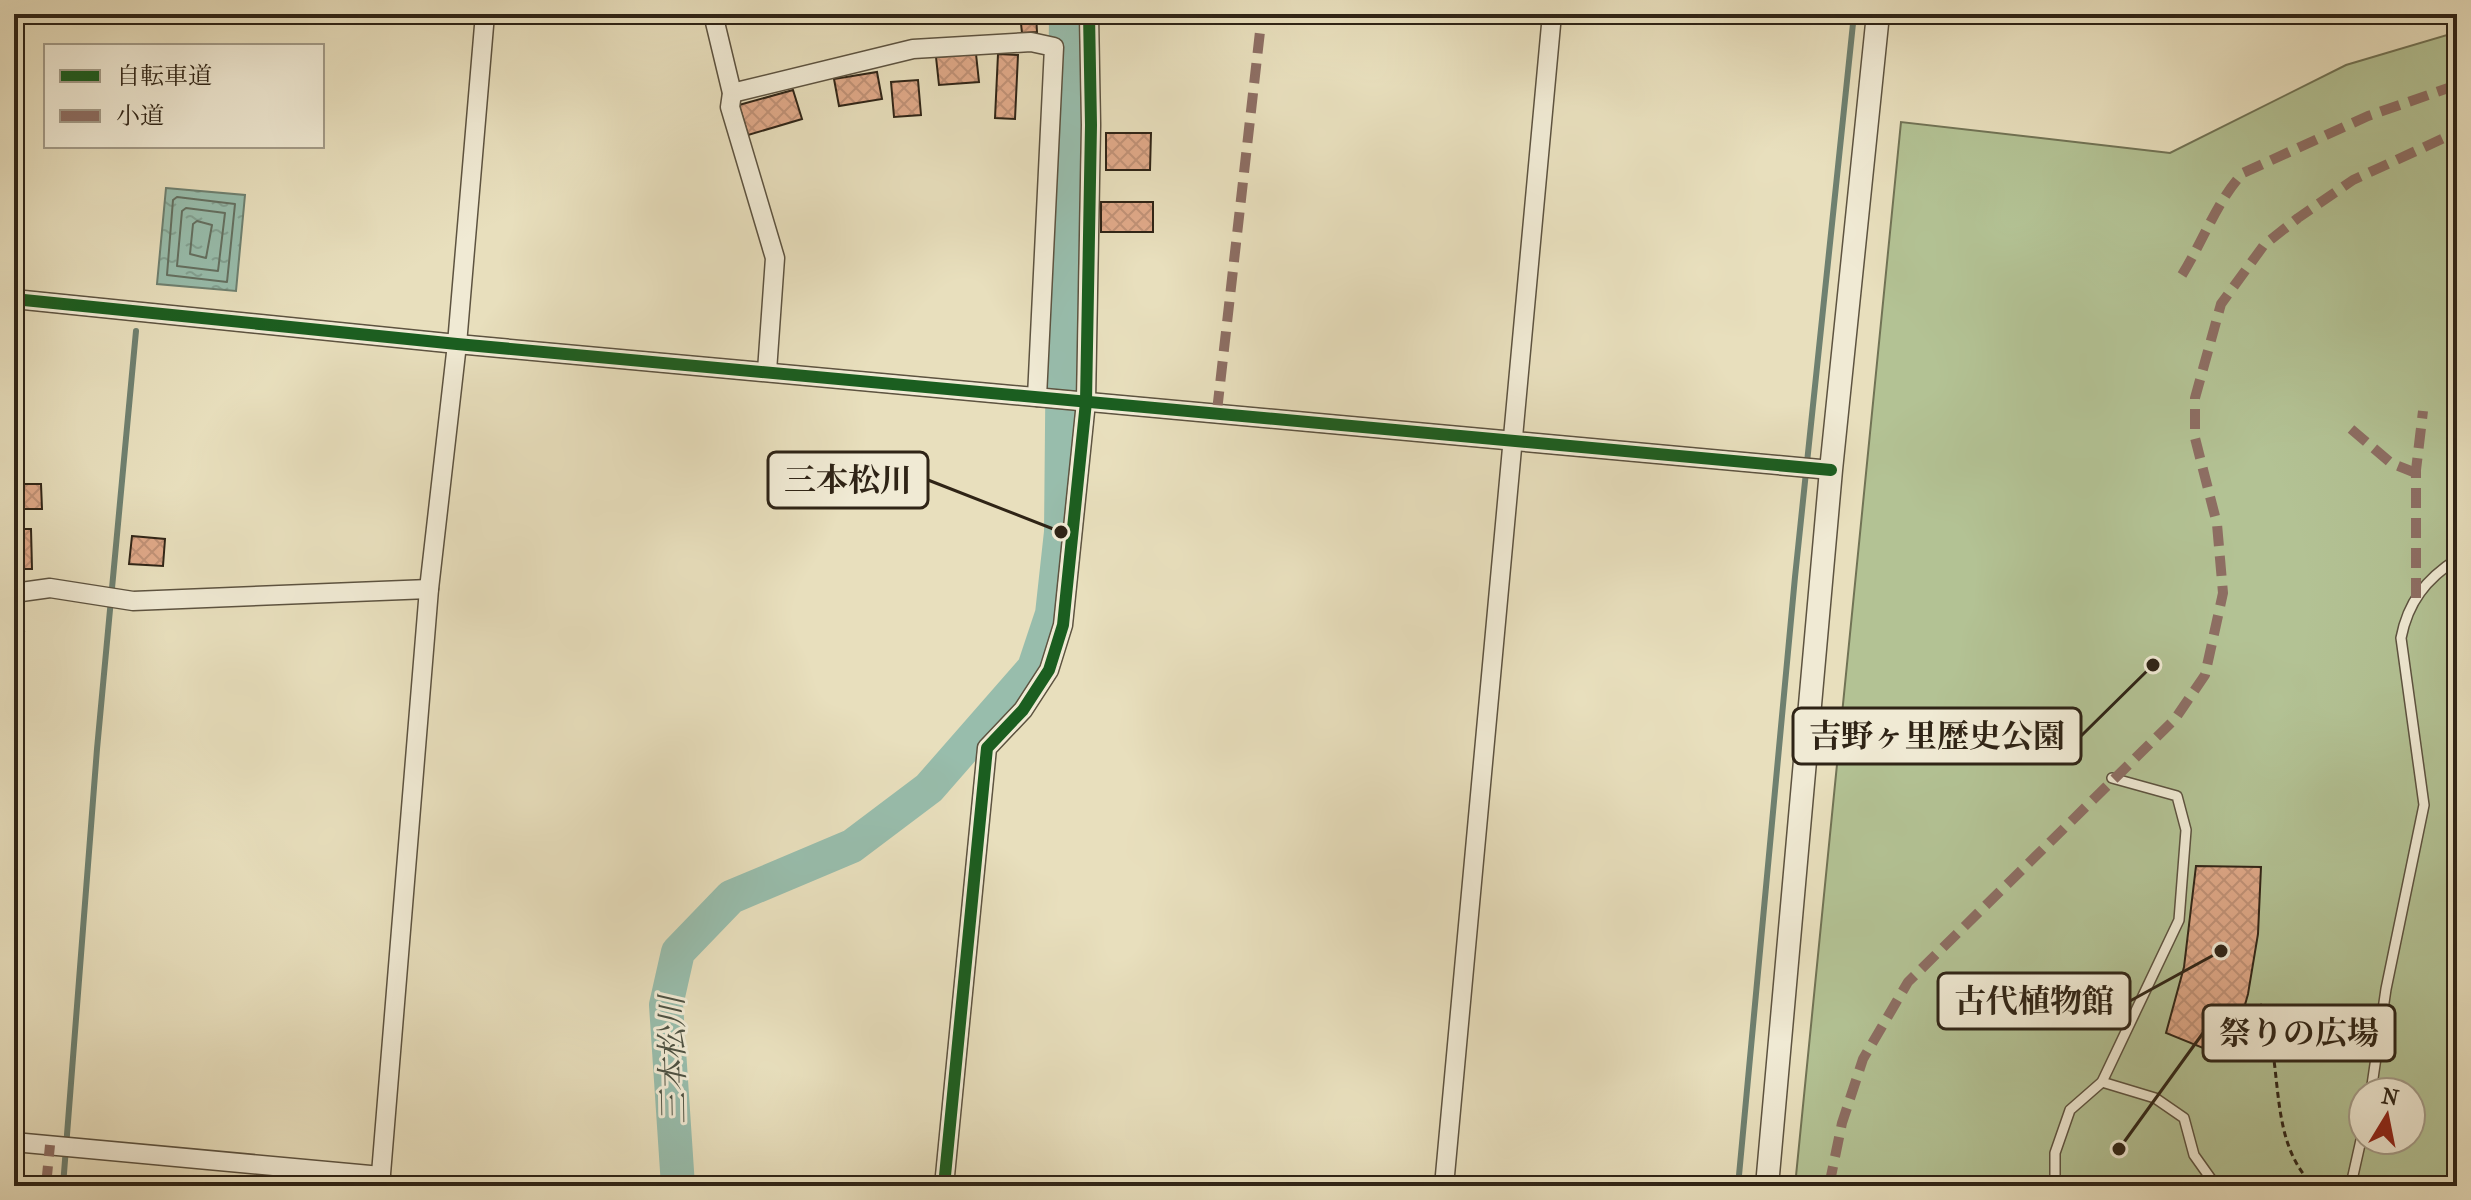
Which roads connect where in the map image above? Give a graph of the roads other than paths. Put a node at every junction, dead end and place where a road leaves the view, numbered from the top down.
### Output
1 (485, 14) edge
2 (713, 14) edge
3 (1089, 14) edge
4 (1552, 14) edge
5 (1878, 14) edge
6 (732, 93) junction
7 (14, 299) edge
8 (457, 344) junction
9 (767, 371) junction
10 (1037, 397) junction
11 (1086, 402) junction
12 (1511, 442) junction
13 (1831, 470) junction
14 (2457, 559) edge
15 (429, 589) junction
16 (14, 593) edge
17 (2112, 778) dead end
18 (2373, 1076) edge
19 (2102, 1082) junction
20 (14, 1142) edge
21 (2357, 1156) edge
22 (380, 1181) edge
23 (944, 1186) edge
24 (1444, 1186) edge
25 (1767, 1186) edge
26 (2055, 1186) edge
27 (2216, 1186) edge
28 (2345, 1186) edge

1 - 8 street
2 - 6 street
3 - 11 street
4 - 12 street
5 - 13 street
6 - 9 street
6 - 10 street
7 - 8 street
8 - 9 street
8 - 15 street
9 - 10 street
10 - 11 street
11 - 12 street
11 - 23 street
12 - 13 street
12 - 24 street
13 - 25 street
14 - 18 lane
15 - 16 street
15 - 22 street
17 - 19 lane
19 - 26 lane
19 - 27 lane
20 - 22 street
21 - 28 lane

